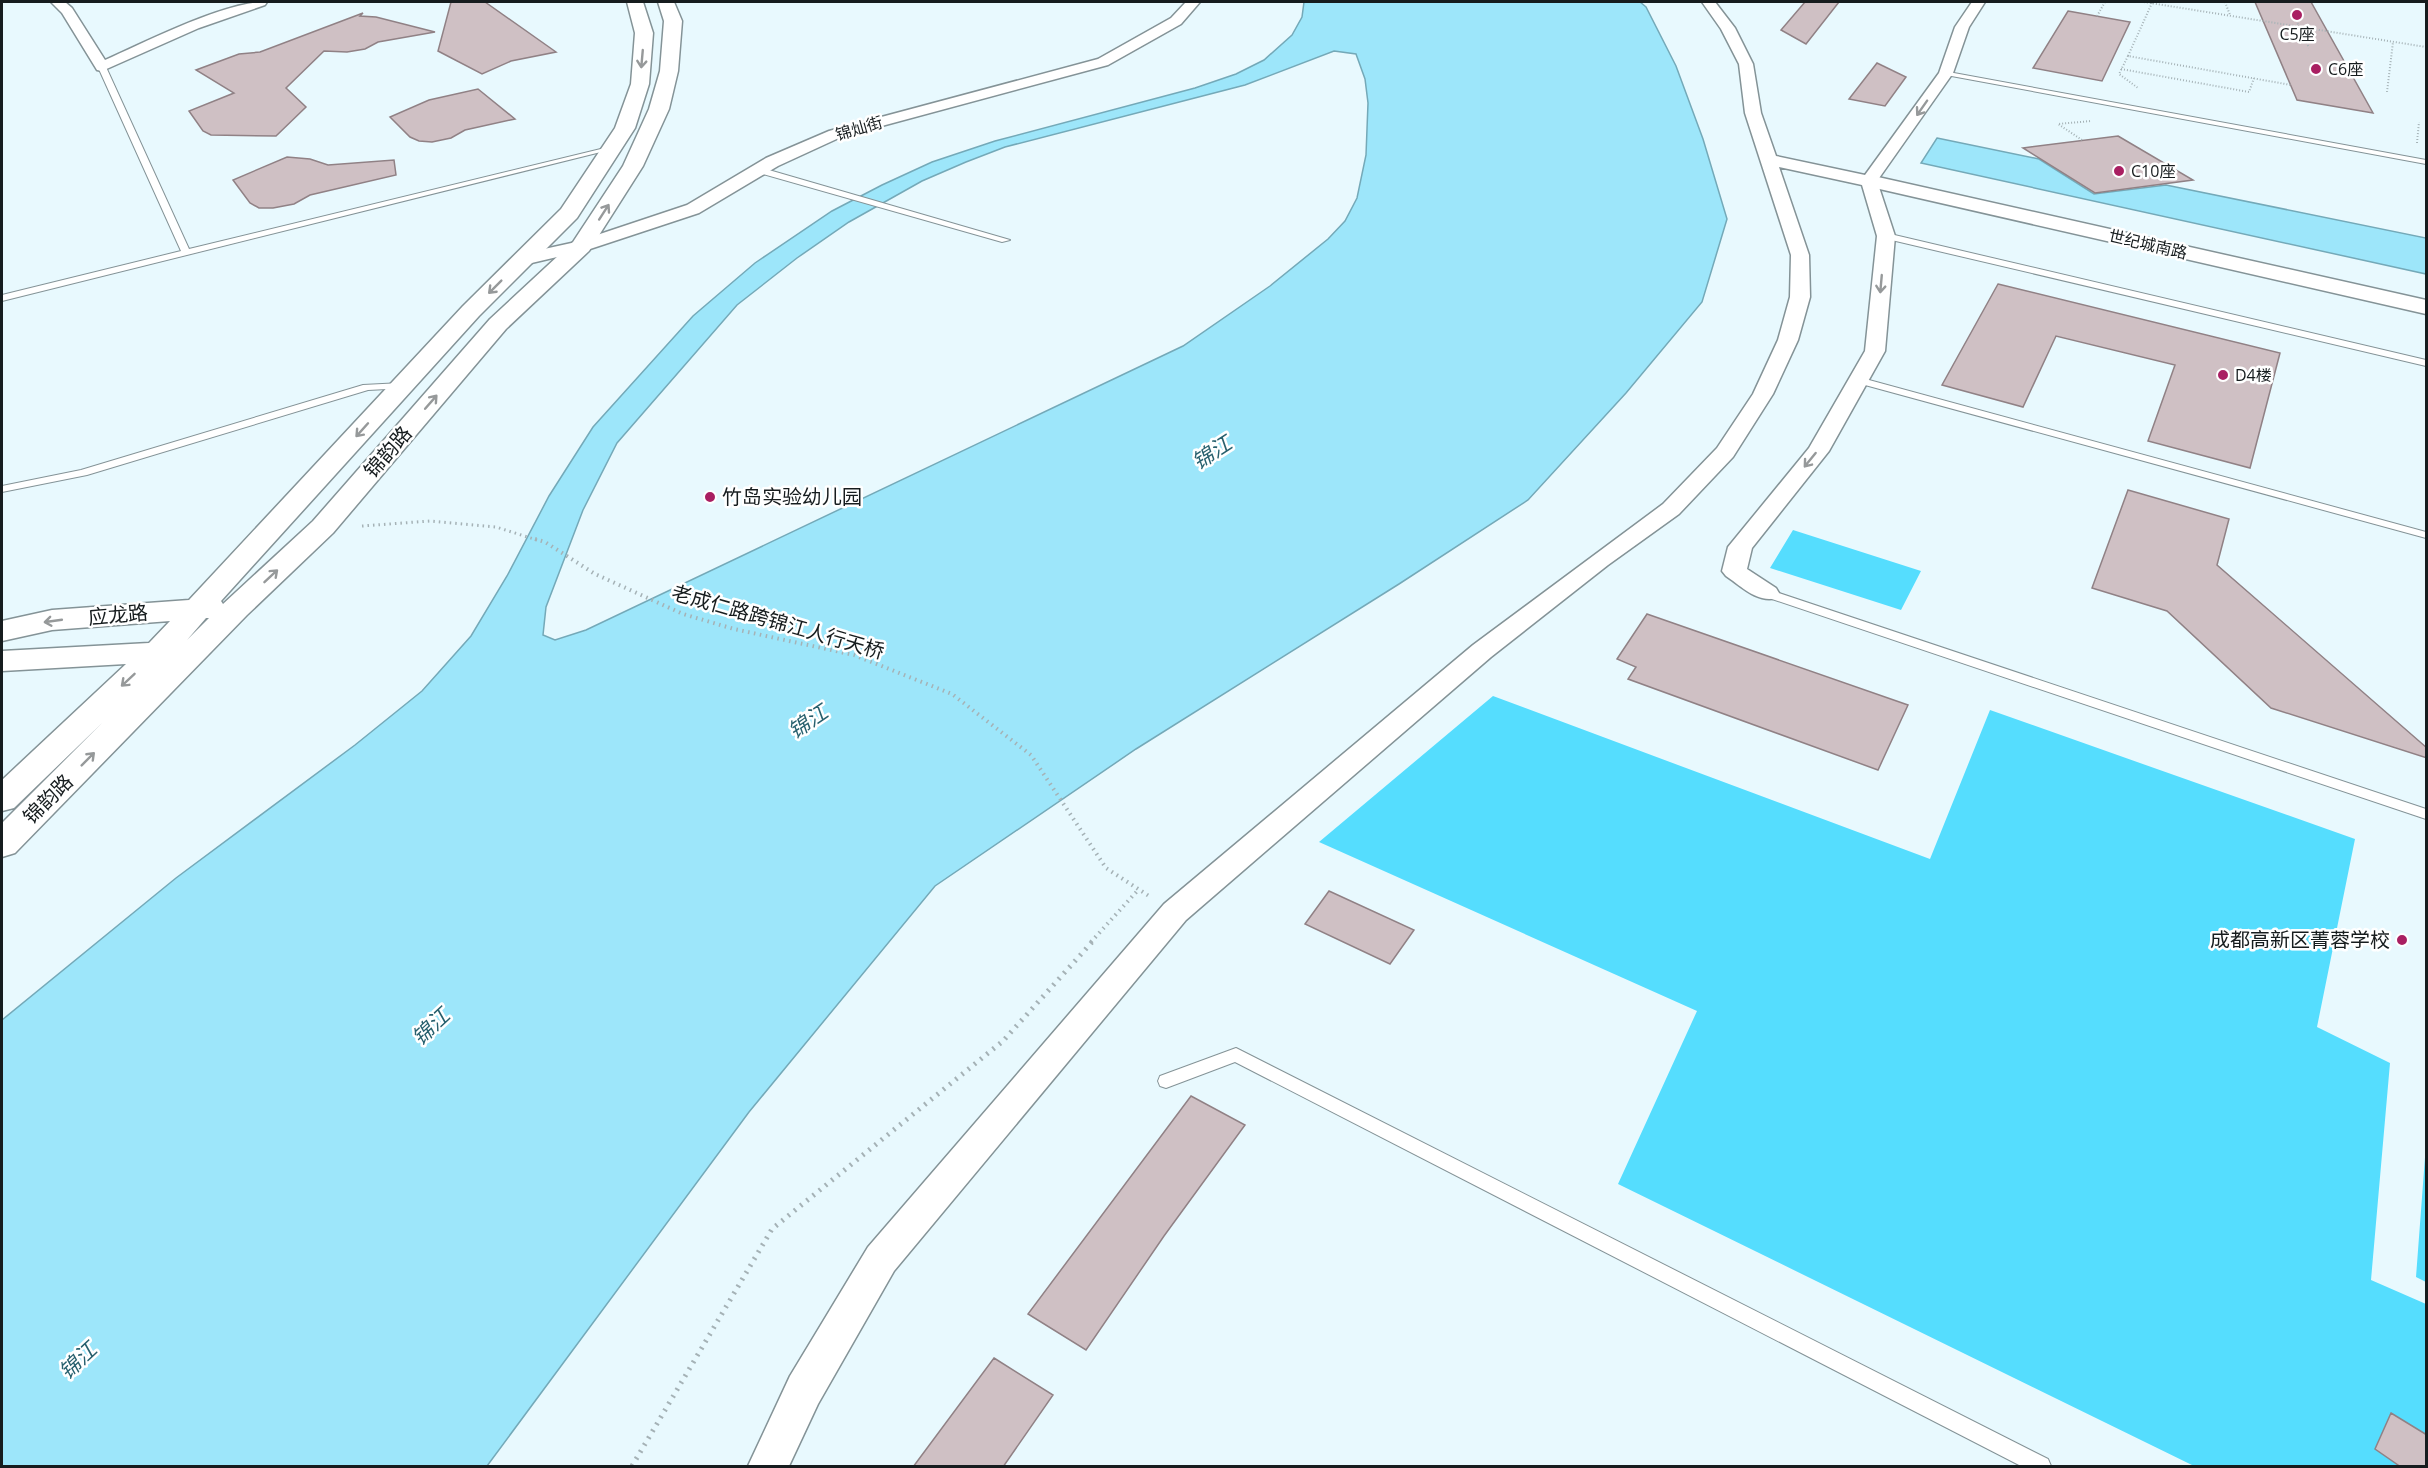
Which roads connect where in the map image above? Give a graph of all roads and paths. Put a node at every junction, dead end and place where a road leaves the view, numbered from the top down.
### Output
1 (57, 2) edge
2 (260, 2) edge
3 (635, 2) edge
4 (666, 2) edge
5 (1193, 2) edge
6 (1708, 2) edge
7 (1978, 2) edge
8 (2104, 2) edge
9 (2144, 2) edge
10 (2153, 2) edge
11 (2225, 2) edge
12 (2230, 15) junction
13 (2097, 16) dead end
14 (2295, 18) dead end
15 (2299, 27) junction
16 (2393, 42) junction
17 (2427, 47) edge
18 (2309, 48) dead end
19 (2128, 56) junction
20 (102, 67) junction
21 (2121, 69) junction
22 (1946, 73) junction
23 (2254, 78) junction
24 (2291, 85) dead end
25 (2142, 91) dead end
26 (2387, 92) dead end
27 (2127, 106) junction
28 (2419, 122) dead end
29 (2082, 140) dead end
30 (2417, 146) dead end
31 (609, 149) junction
32 (1769, 160) junction
33 (2427, 162) edge
34 (759, 170) junction
35 (1869, 181) junction
36 (1886, 236) junction
37 (1005, 240) dead end
38 (581, 246) junction
39 (186, 253) junction
40 (523, 259) junction
41 (2, 298) edge
42 (2427, 307) edge
43 (2427, 363) edge
44 (1858, 380) junction
45 (402, 386) junction
46 (2, 489) edge
47 (374, 525) dead end
48 (2427, 535) edge
49 (1767, 593) joint
50 (201, 608) junction
51 (236, 608) junction
52 (2, 631) edge
53 (197, 650) junction
54 (158, 652) junction
55 (2, 661) edge
56 (2, 799) edge
57 (2427, 814) edge
58 (2, 844) edge
59 (1106, 868) joint
60 (1139, 889) junction
61 (1175, 912) junction
62 (1166, 1081) dead end
63 (632, 1467) edge
64 (768, 1467) edge
65 (2041, 1467) edge

1 - 20 street
2 - 20 street
3 -> 31 street, 锦韵路
38 -> 4 street, 锦韵路
5 - 34 street, 锦灿街
6 - 32 street
7 - 22 street
8 - 13 path
9 - 10 path
10 - 12 path
10 - 19 path
11 - 12 path
12 - 15 path
14 - 15 path, bridge
15 - 16 path
15 - 18 path, bridge
16 - 17 path
16 - 26 path
19 - 21 path
19 - 23 path
20 - 39 lane
21 - 23 path
21 - 25 path
22 - 27 lane
22 -> 35 street
23 - 24 path
27 - 29 path
27 - 33 lane
28 - 30 path
31 - 39 lane
31 - 40 street, 锦韵路
32 - 35 street
32 - 61 street
34 - 37 lane
34 - 38 street, 锦灿街
35 - 36 street
35 - 42 street, 世纪城南路
36 - 43 lane
36 -> 44 street
38 - 40 street, 锦灿街
51 -> 38 street, 锦韵路
39 - 41 lane
40 -> 45 street, 锦韵路
44 - 48 lane
44 -> 49 street
45 - 46 lane
45 -> 50 street, 锦韵路
47 - 59 path, 老成仁路跨锦江人行天桥
49 - 57 lane
50 - 51 street, 应龙路
50 -> 52 street, 应龙路
50 - 54 street, 锦韵路
51 - 53 street, 锦韵路
53 - 54 street, 应龙路
58 -> 53 street, 锦韵路
54 - 55 street, 应龙路
54 -> 56 street, 锦韵路
59 - 60 path
60 - 61 path
60 - 63 path
61 - 64 street
62 - 65 lane

